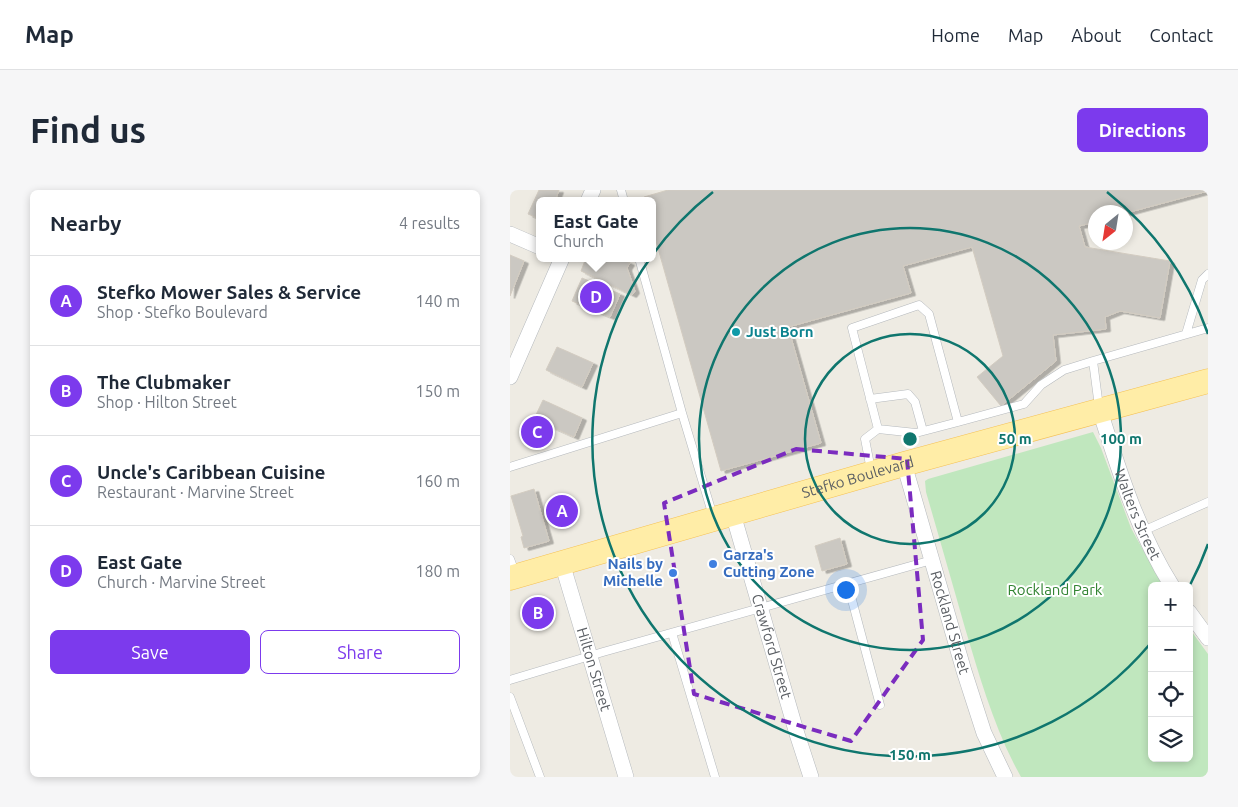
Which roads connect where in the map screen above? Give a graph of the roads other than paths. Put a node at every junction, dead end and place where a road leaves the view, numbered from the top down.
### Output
1 (510, 234) edge
2 (536, 245) edge
3 (560, 262) edge
4 (640, 262) edge
5 (1208, 274) edge
6 (1208, 328) edge
7 (1186, 334) junction
8 (515, 354) edge
9 (1092, 361) junction
10 (510, 377) edge
11 (1208, 381) edge
12 (870, 399) junction
13 (1100, 411) junction
14 (682, 413) junction
15 (958, 422) junction
16 (878, 429) junction
17 (923, 431) junction
18 (904, 464) junction
19 (510, 467) edge
20 (872, 474) junction
21 (1208, 502) edge
22 (723, 517) junction
23 (1143, 531) junction
24 (932, 560) junction
25 (562, 563) junction
26 (512, 571) edge
27 (1170, 582) edge
28 (848, 585) junction
29 (760, 608) junction
30 (1193, 617) edge
31 (672, 633) junction
32 (1208, 638) edge
33 (590, 656) junction
34 (510, 680) edge
35 (510, 697) edge
36 (880, 705) dead end
37 (540, 777) edge
38 (626, 777) edge
39 (715, 777) edge
40 (810, 777) edge
41 (1005, 777) edge

1 - 2 street
3 - 8 street
4 - 14 lane
5 - 7 lane
6 - 7 lane
7 - 9 lane
8 - 10 street
9 - 13 lane
9 - 15 lane
11 - 13 main road, Stefko Boulevard
12 - 15 lane
12 - 16 lane
12 - 17 lane
13 - 18 main road, Stefko Boulevard
13 - 23 street, Walters Street
14 - 19 lane
14 - 22 lane
15 - 17 lane
16 - 17 lane
16 - 20 lane
18 - 20 main road, Stefko Boulevard
18 - 24 street, Rockland Street
20 - 22 main road, Stefko Boulevard
21 - 23 lane
22 - 25 main road, Stefko Boulevard
22 - 29 street, Crawford Street
23 - 27 street, Walters Street
24 - 28 lane
24 - 41 street, Rockland Street
25 - 26 main road, Stefko Boulevard
25 - 33 street, Hilton Street
28 - 29 lane
28 - 36 lane
29 - 31 lane
29 - 40 street, Crawford Street
30 - 32 street
31 - 33 lane
31 - 39 lane
33 - 34 lane
33 - 38 street, Hilton Street
35 - 37 lane

